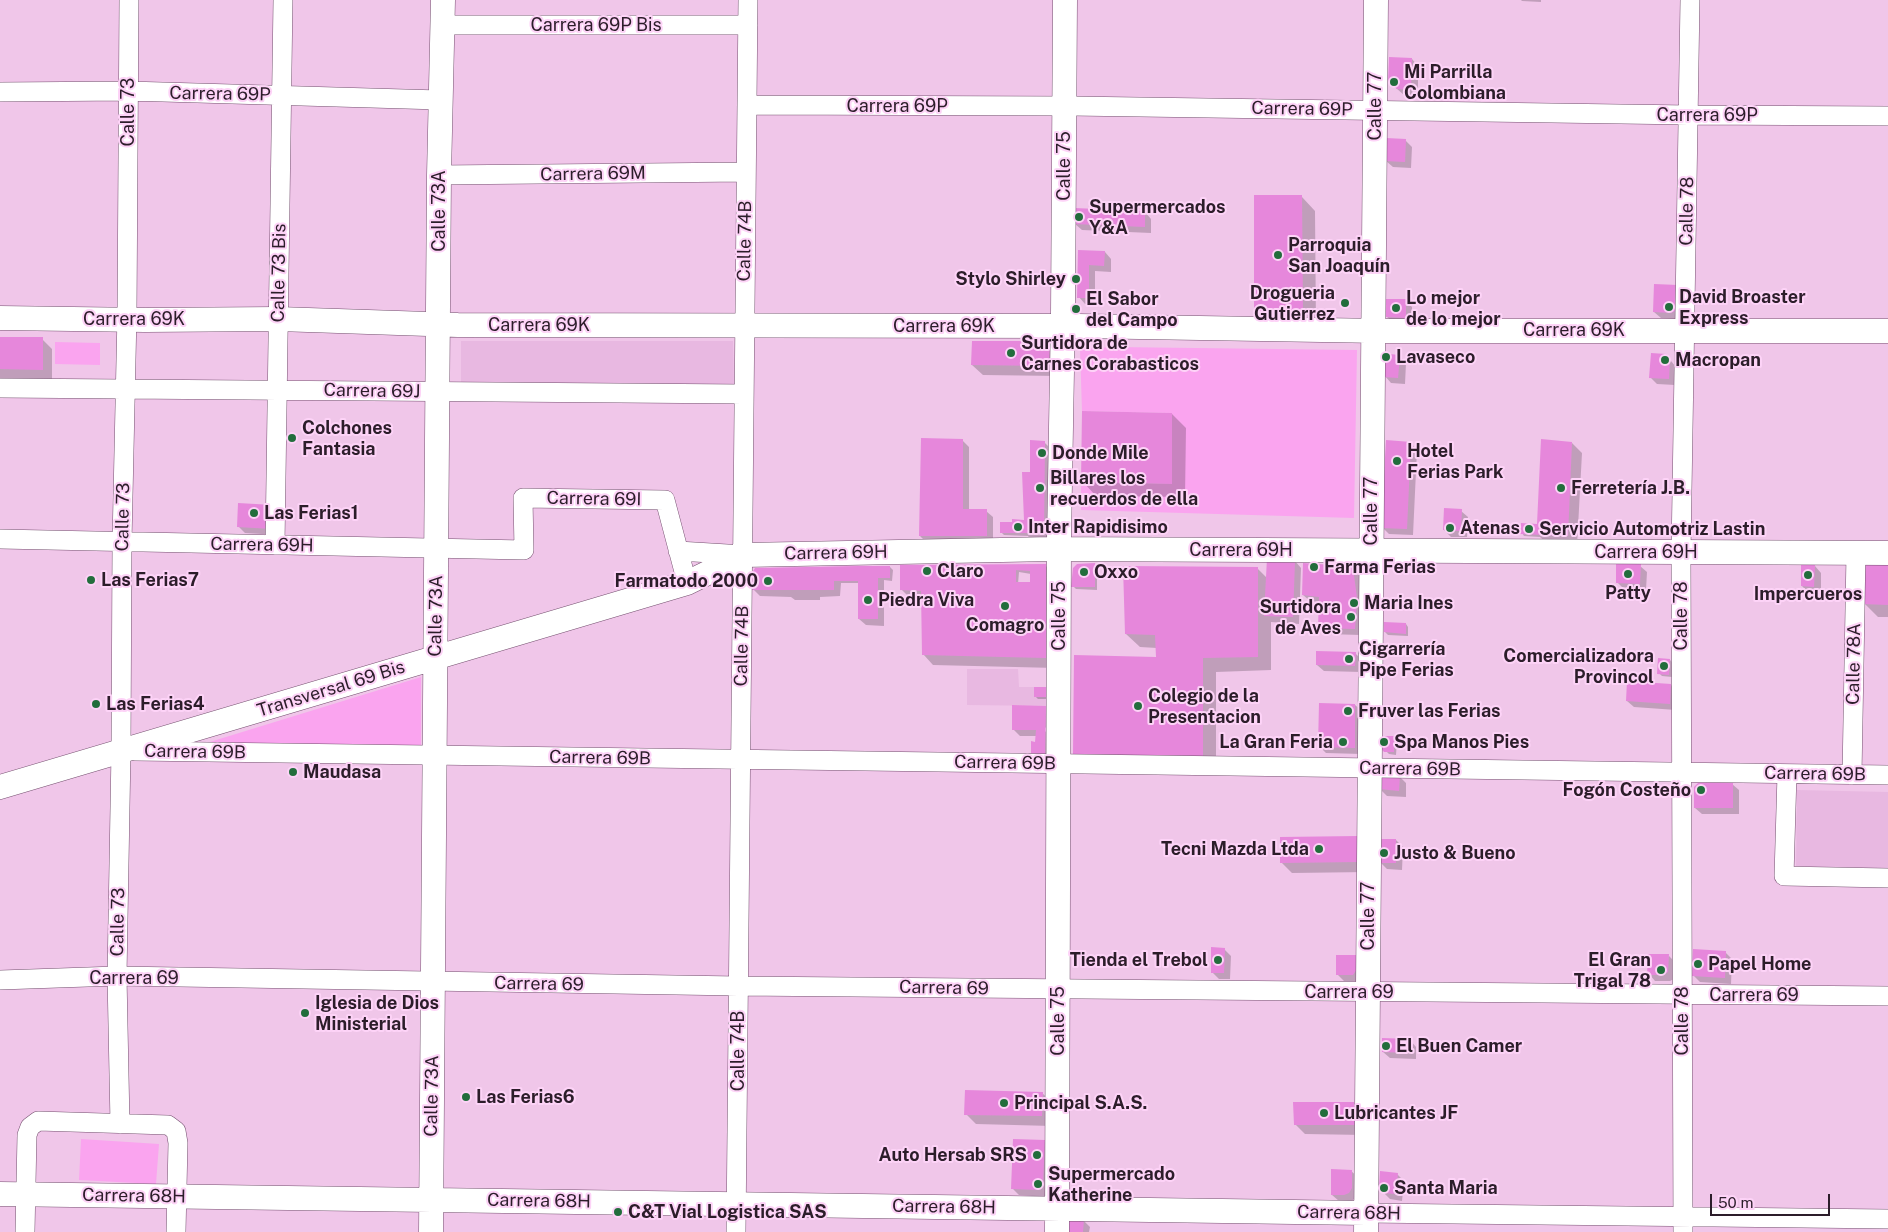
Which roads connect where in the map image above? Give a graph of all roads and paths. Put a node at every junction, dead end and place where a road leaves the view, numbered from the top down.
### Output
1 (129, 0) edge
2 (283, 0) edge
3 (443, 0) edge
4 (748, 0) edge
5 (1065, 0) edge
6 (1376, 0) edge
7 (1690, 0) edge
8 (443, 25) junction
9 (748, 25) junction
10 (128, 91) junction
11 (0, 92) edge
12 (282, 95) junction
13 (440, 100) junction
14 (747, 105) junction
15 (1064, 106) junction
16 (1375, 110) junction
17 (1689, 115) junction
18 (1888, 116) edge
19 (746, 172) junction
20 (439, 175) junction
21 (0, 318) edge
22 (278, 319) junction
23 (127, 320) junction
24 (439, 324) junction
25 (744, 326) junction
26 (1063, 326) junction
27 (1684, 330) junction
28 (1372, 331) junction
29 (1888, 331) edge
30 (0, 388) edge
31 (125, 389) junction
32 (277, 390) junction
33 (438, 391) junction
34 (743, 394) junction
35 (0, 540) edge
36 (122, 542) junction
37 (275, 545) junction
38 (437, 548) junction
39 (1059, 549) junction
40 (524, 550) joint
41 (1371, 551) junction
42 (678, 552) junction
43 (1681, 552) junction
44 (1856, 553) junction
45 (1888, 553) edge
46 (744, 554) junction
47 (687, 583) junction
48 (436, 658) junction
49 (121, 751) junction
50 (435, 756) junction
51 (740, 760) junction
52 (1059, 764) junction
53 (1369, 768) junction
54 (1682, 772) junction
55 (1787, 774) junction
56 (1852, 774) junction
57 (1888, 775) edge
58 (0, 788) edge
59 (1888, 878) edge
60 (117, 976) junction
61 (0, 980) edge
62 (433, 982) junction
63 (738, 986) junction
64 (1058, 990) junction
65 (1368, 992) junction
66 (1682, 995) junction
67 (1888, 996) edge
68 (120, 1124) junction
69 (0, 1194) edge
70 (25, 1194) junction
71 (178, 1196) junction
72 (431, 1200) junction
73 (736, 1204) junction
74 (1057, 1208) junction
75 (1888, 1220) edge
76 (1366, 1222) edge
77 (1683, 1224) edge
78 (25, 1232) edge
79 (176, 1232) edge
80 (430, 1232) edge
81 (736, 1232) edge
82 (1057, 1232) edge

1 - 10 street, Calle 73
2 - 12 street, Calle 73 Bis
3 - 8 street, Calle 73A
4 - 9 street, Calle 74B
5 - 15 street, Calle 75
6 - 16 street, Calle 77
7 - 17 street, Calle 78
8 - 9 street, Carrera 69P Bis
8 - 13 street, Calle 73A
9 - 14 street, Calle 74B
10 - 11 street, Carrera 69P
10 - 12 street, Carrera 69P
10 - 23 street, Calle 73
12 - 13 street, Carrera 69P
12 - 22 street, Calle 73 Bis
13 - 20 street, Calle 73A
14 - 15 street, Carrera 69P
14 - 19 street, Calle 74B
15 - 16 street, Carrera 69P
15 - 26 street, Calle 75
16 - 17 street, Carrera 69P
16 - 28 street, Calle 77
17 - 18 street, Carrera 69P
17 - 27 street, Calle 78
19 - 20 street, Carrera 69M
19 - 25 street, Calle 74B
20 - 24 street, Calle 73A
21 - 23 street, Carrera 69K
22 - 23 street, Carrera 69K
22 - 24 street, Carrera 69K
22 - 32 street, Calle 73 Bis
23 - 31 street, Calle 73
24 - 25 street, Carrera 69K
24 - 33 street, Calle 73A
25 - 26 street, Carrera 69K
25 - 34 street, Calle 74B
26 - 28 street, Carrera 69K
26 - 39 street, Calle 75
27 - 28 street, Carrera 69K
27 - 29 street, Carrera 69K
27 - 43 street, Calle 78
28 - 41 street, Calle 77
30 - 31 street, Carrera 69J
31 - 32 street, Carrera 69J
31 - 36 street, Calle 73
32 - 33 street, Carrera 69J
32 - 37 street, Calle 73 Bis
33 - 34 street, Carrera 69J
33 - 38 street, Calle 73A
34 - 46 street, Calle 74B
35 - 36 street, Carrera 69H
36 - 37 street, Carrera 69H
36 - 49 street, Calle 73
37 - 38 street, Carrera 69H
38 - 40 street, Carrera 69H
38 - 48 street, Calle 73A
39 - 41 street, Carrera 69H
39 - 46 street, Carrera 69H
39 - 52 street, Calle 75
40 - 42 street, Carrera 69I
41 - 43 street, Carrera 69H
41 - 53 street, Calle 77
42 - 46 street
42 - 47 street
43 - 44 street, Carrera 69H
43 - 54 street, Calle 78
44 - 45 street, Carrera 69H
44 - 56 street, Calle 78A
46 - 47 street, Transversal 69 Bis
46 - 51 street, Calle 74B
47 - 48 street, Transversal 69 Bis
48 - 49 street, Transversal 69 Bis
48 - 50 street, Calle 73A
49 - 50 street, Carrera 69B
49 - 58 street, Transversal 69 Bis
49 - 60 street, Calle 73
50 - 51 street, Carrera 69B
50 - 62 street, Calle 73A
51 - 52 street, Carrera 69B
51 - 63 street, Calle 74B
52 - 53 street, Carrera 69B
52 - 64 street, Calle 75
53 - 54 street, Carrera 69B
53 - 65 street, Calle 77
54 - 55 street, Carrera 69B
54 - 66 street, Calle 78
55 - 56 street, Carrera 69B
55 - 59 street
56 - 57 street, Carrera 69B
60 - 61 street, Carrera 69
60 - 62 street, Carrera 69
60 - 68 street, Calle 73
62 - 63 street, Carrera 69
62 - 72 street, Calle 73A
63 - 64 street, Carrera 69
63 - 73 street, Calle 74B
64 - 65 street, Carrera 69
64 - 74 street, Calle 75
65 - 66 street, Carrera 69
65 - 76 street, Calle 77
66 - 67 street, Carrera 69
66 - 77 street, Calle 78
68 - 70 street
68 - 71 street
69 - 70 street, Carrera 68H
70 - 71 street, Carrera 68H
70 - 78 street
71 - 72 street, Carrera 68H
71 - 79 street
72 - 73 street, Carrera 68H
72 - 80 street, Calle 73A
73 - 74 street, Carrera 68H
73 - 81 street, Calle 74B
74 - 76 street, Carrera 68H
74 - 82 street, Calle 75
75 - 77 street, Carrera 68H
76 - 77 street, Carrera 68H

